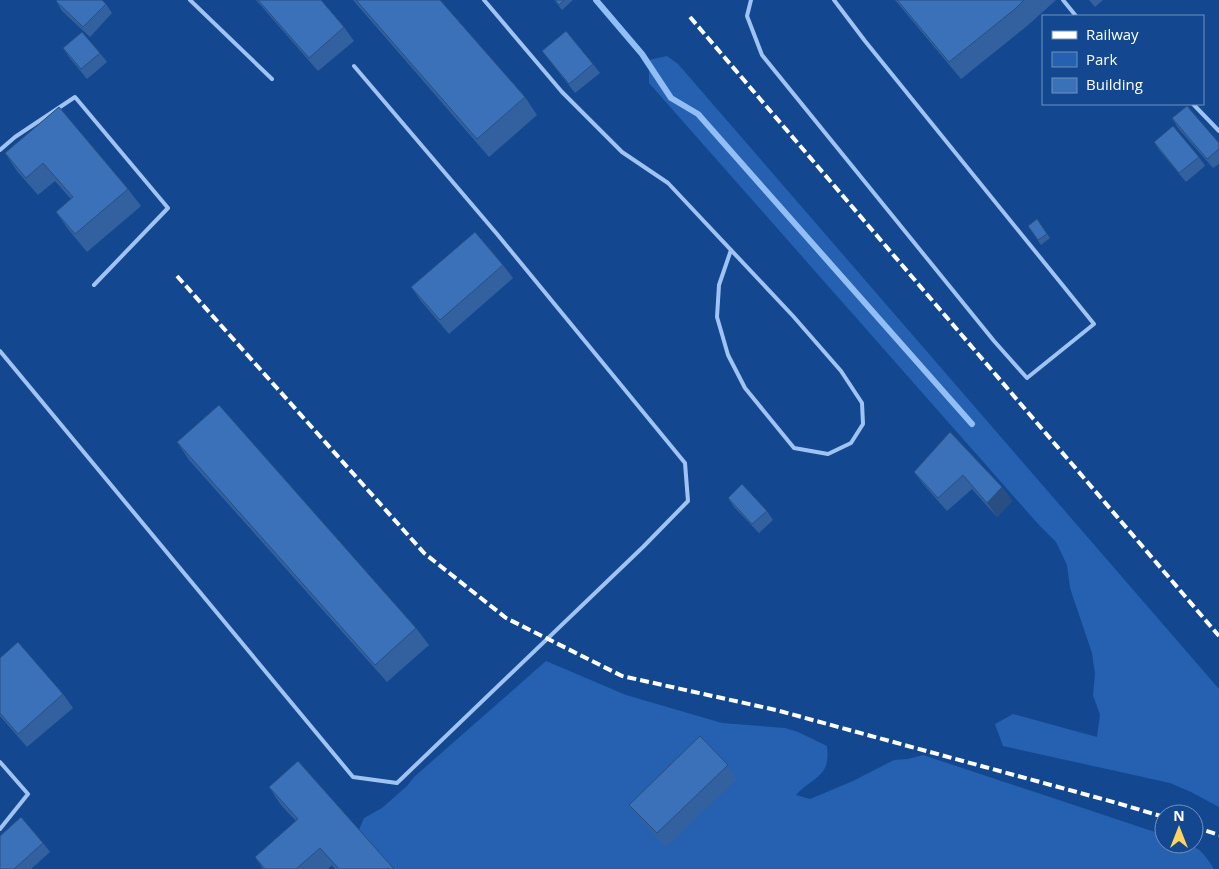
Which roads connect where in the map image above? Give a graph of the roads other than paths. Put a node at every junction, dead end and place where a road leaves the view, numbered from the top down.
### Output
1 (190, 0) edge
2 (484, 0) edge
3 (751, 0) edge
4 (834, 0) edge
5 (1063, 0) edge
6 (1075, 15) edge
7 (354, 66) dead end
8 (272, 79) dead end
9 (1195, 105) edge
10 (1219, 131) edge
11 (0, 150) edge
12 (731, 250) junction
13 (94, 285) dead end
14 (0, 351) edge
15 (0, 762) edge
16 (0, 829) edge

1 - 8 lane
2 - 12 lane
3 - 4 lane
5 - 6 lane
7 - 14 lane
9 - 10 lane
11 - 13 lane
12 - 12 lane
15 - 16 lane

